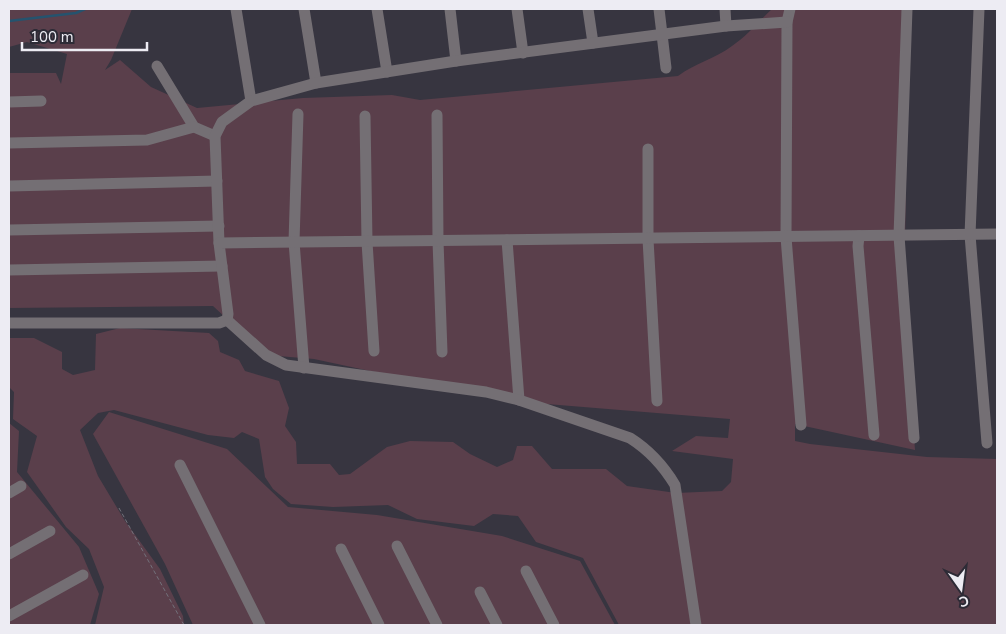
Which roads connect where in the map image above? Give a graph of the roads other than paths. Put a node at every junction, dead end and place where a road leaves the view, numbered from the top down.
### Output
1 (236, 9) edge
2 (304, 9) edge
3 (377, 9) edge
4 (450, 9) edge
5 (517, 9) edge
6 (588, 9) edge
7 (659, 9) edge
8 (725, 9) edge
9 (790, 9) edge
10 (907, 9) edge
11 (980, 9) edge
12 (787, 22) junction
13 (726, 26) junction
14 (662, 35) junction
15 (593, 44) junction
16 (523, 52) junction
17 (456, 61) junction
18 (157, 66) dead end
19 (666, 68) dead end
20 (387, 72) junction
21 (316, 82) junction
22 (251, 100) junction
23 (42, 101) dead end
24 (9, 102) edge
25 (298, 114) dead end
26 (437, 115) dead end
27 (365, 116) dead end
28 (194, 127) junction
29 (215, 136) junction
30 (9, 143) edge
31 (648, 149) dead end
32 (217, 181) junction
33 (9, 186) edge
34 (219, 226) junction
35 (9, 230) edge
36 (997, 234) edge
37 (970, 235) junction
38 (859, 236) junction
39 (899, 236) junction
40 (786, 237) junction
41 (648, 239) junction
42 (507, 240) junction
43 (438, 241) junction
44 (294, 242) junction
45 (367, 242) junction
46 (219, 243) junction
47 (222, 266) junction
48 (9, 270) edge
49 (227, 320) junction
50 (9, 323) edge
51 (374, 351) dead end
52 (442, 352) dead end
53 (304, 368) junction
54 (519, 400) junction
55 (657, 401) dead end
56 (801, 425) dead end
57 (874, 435) dead end
58 (914, 438) dead end
59 (987, 443) dead end
60 (180, 464) dead end
61 (21, 486) dead end
62 (9, 493) edge
63 (50, 531) dead end
64 (397, 546) dead end
65 (341, 549) dead end
66 (9, 554) edge
67 (526, 571) dead end
68 (83, 575) dead end
69 (480, 592) dead end
70 (9, 616) edge
71 (260, 625) edge
72 (379, 625) edge
73 (437, 625) edge
74 (497, 625) edge
75 (554, 625) edge
76 (696, 625) edge

1 - 22 street
2 - 21 street
3 - 20 street
4 - 17 street
5 - 16 street
6 - 15 street
7 - 14 street
8 - 13 street
9 - 12 street
10 - 39 street
11 - 37 street
12 - 13 street
12 - 40 street
13 - 14 street
14 - 15 street
14 - 19 street
15 - 16 street
16 - 17 street
17 - 20 street
18 - 28 street
20 - 21 street
21 - 22 street
22 - 29 street
23 - 24 street
25 - 44 street
26 - 43 street
27 - 45 street
28 - 29 street
28 - 30 street
29 - 32 street
31 - 41 street
32 - 33 street
32 - 34 street
34 - 35 street
34 - 46 street
36 - 37 street
37 - 39 street
37 - 59 street
38 - 39 street
38 - 40 street
38 - 57 street
39 - 58 street
40 - 41 street
40 - 56 street
41 - 42 street
41 - 55 street
42 - 43 street
42 - 54 street
43 - 45 street
43 - 52 street
44 - 45 street
44 - 46 street
44 - 53 street
45 - 51 street
46 - 47 street
47 - 48 street
47 - 49 street
49 - 50 street
49 - 53 street
53 - 54 street
54 - 76 street
60 - 71 street
61 - 62 street
63 - 66 street
64 - 73 street
65 - 72 street
67 - 75 street
68 - 70 street
69 - 74 street

